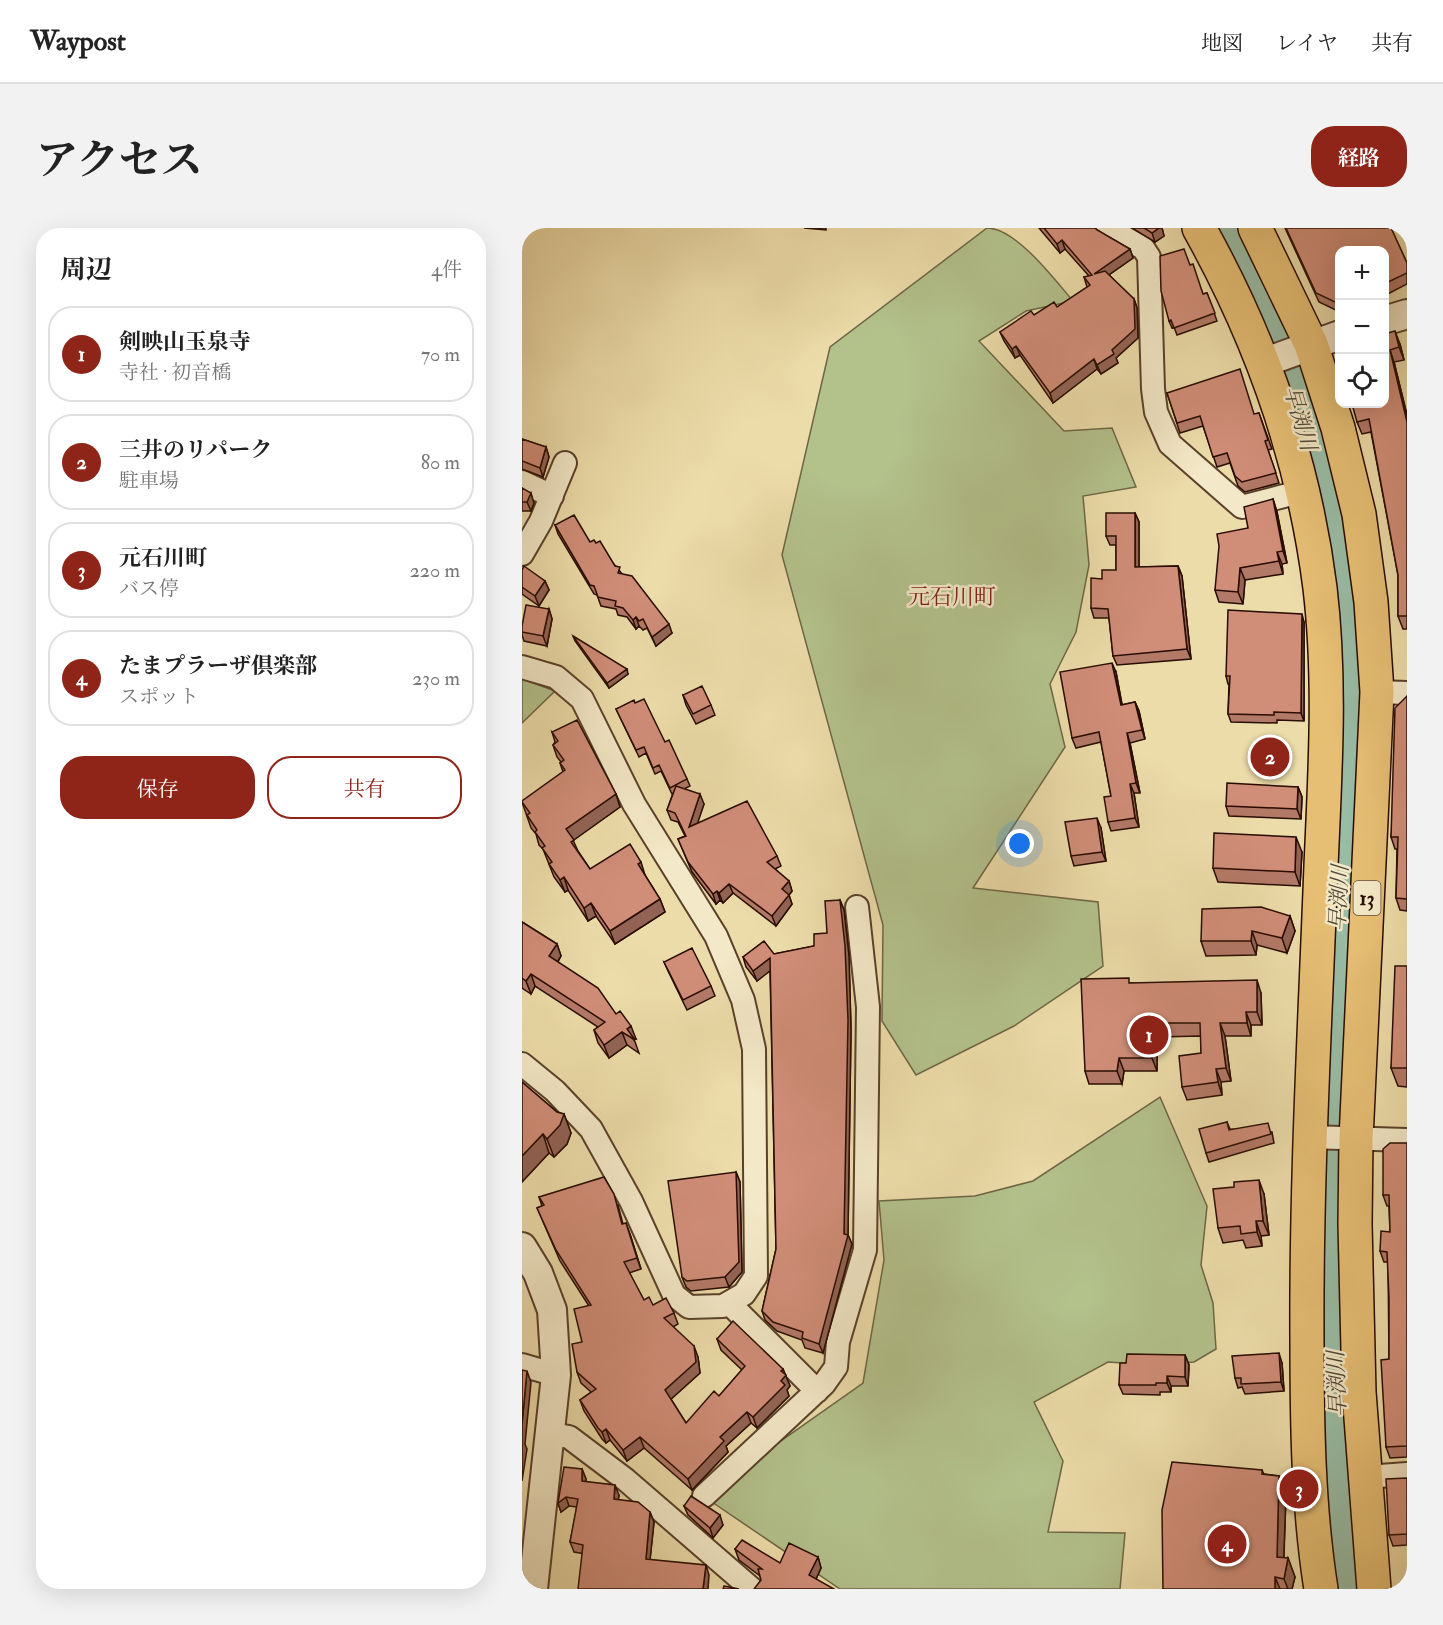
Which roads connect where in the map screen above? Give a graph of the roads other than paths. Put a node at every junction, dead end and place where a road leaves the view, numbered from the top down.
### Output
1 (1107, 228) edge
2 (1199, 228) edge
3 (1255, 228) edge
4 (1407, 314) edge
5 (1389, 319) edge
6 (1297, 350) edge
7 (565, 464) dead end
8 (522, 482) edge
9 (1303, 491) junction
10 (552, 496) junction
11 (522, 554) edge
12 (522, 667) edge
13 (1392, 693) edge
14 (857, 907) dead end
15 (522, 1064) edge
16 (1308, 1137) junction
17 (1356, 1139) junction
18 (1407, 1140) edge
19 (522, 1247) edge
20 (729, 1303) junction
21 (522, 1365) edge
22 (556, 1375) junction
23 (817, 1391) junction
24 (552, 1434) junction
25 (1407, 1474) edge
26 (1366, 1477) junction
27 (704, 1496) dead end
28 (723, 1566) junction
29 (533, 1589) edge
30 (720, 1589) edge
31 (752, 1589) edge
32 (1321, 1589) edge
33 (1374, 1589) edge

1 - 9 street
2 - 6 main road, 13
3 - 6 main road, 13
4 - 5 street
6 - 9 main road, 13
6 - 13 main road, 13
7 - 10 street
8 - 10 street
9 - 16 main road, 13
10 - 11 street
12 - 20 street
13 - 17 main road, 13
14 - 23 street
15 - 20 street
16 - 17 street
16 - 32 main road, 13
17 - 18 street
17 - 26 main road, 13
19 - 22 street
20 - 23 street
21 - 22 street
22 - 24 street
23 - 27 street
24 - 28 street
24 - 29 street
25 - 26 street
26 - 33 main road, 13
28 - 30 street
28 - 31 street

